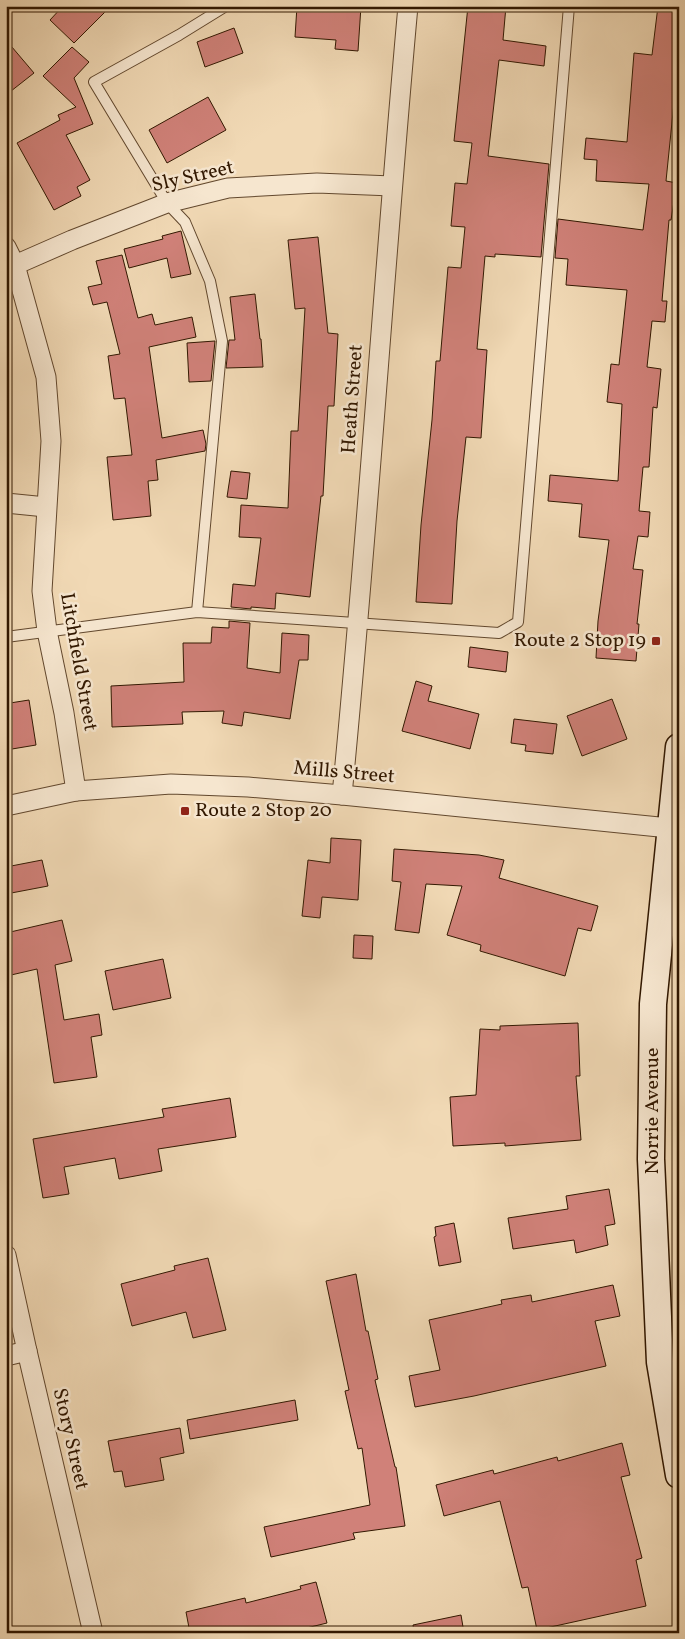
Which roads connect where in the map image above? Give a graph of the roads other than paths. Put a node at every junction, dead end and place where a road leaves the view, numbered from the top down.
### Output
1 (226, 6) edge
2 (408, 6) edge
3 (569, 6) edge
4 (392, 186) junction
5 (167, 203) junction
6 (6, 247) edge
7 (15, 265) junction
8 (6, 503) edge
9 (46, 507) junction
10 (197, 612) junction
11 (359, 624) junction
12 (46, 631) junction
13 (6, 637) edge
14 (679, 747) edge
15 (76, 791) junction
16 (342, 795) junction
17 (6, 806) edge
18 (675, 828) edge
19 (6, 1255) edge
20 (26, 1351) junction
21 (6, 1356) edge
22 (679, 1474) edge
23 (93, 1633) edge

1 - 5 lane
2 - 4 street, Heath Street
3 - 11 lane
4 - 5 street, Sly Street
4 - 11 street, Heath Street
5 - 7 street, Sly Street
5 - 10 lane
6 - 7 street, Litchfield Street
7 - 9 street, Litchfield Street
8 - 9 street
9 - 12 street, Litchfield Street
10 - 11 lane
10 - 12 lane
11 - 16 street, Heath Street
12 - 13 lane
12 - 15 street, Litchfield Street
14 - 18 main road, Norrie Avenue
15 - 16 street, Mills Street
15 - 17 street, Mills Street
16 - 18 street, Mills Street
18 - 22 main road, Norrie Avenue
19 - 20 street, Story Street
20 - 21 street
20 - 23 street, Story Street

